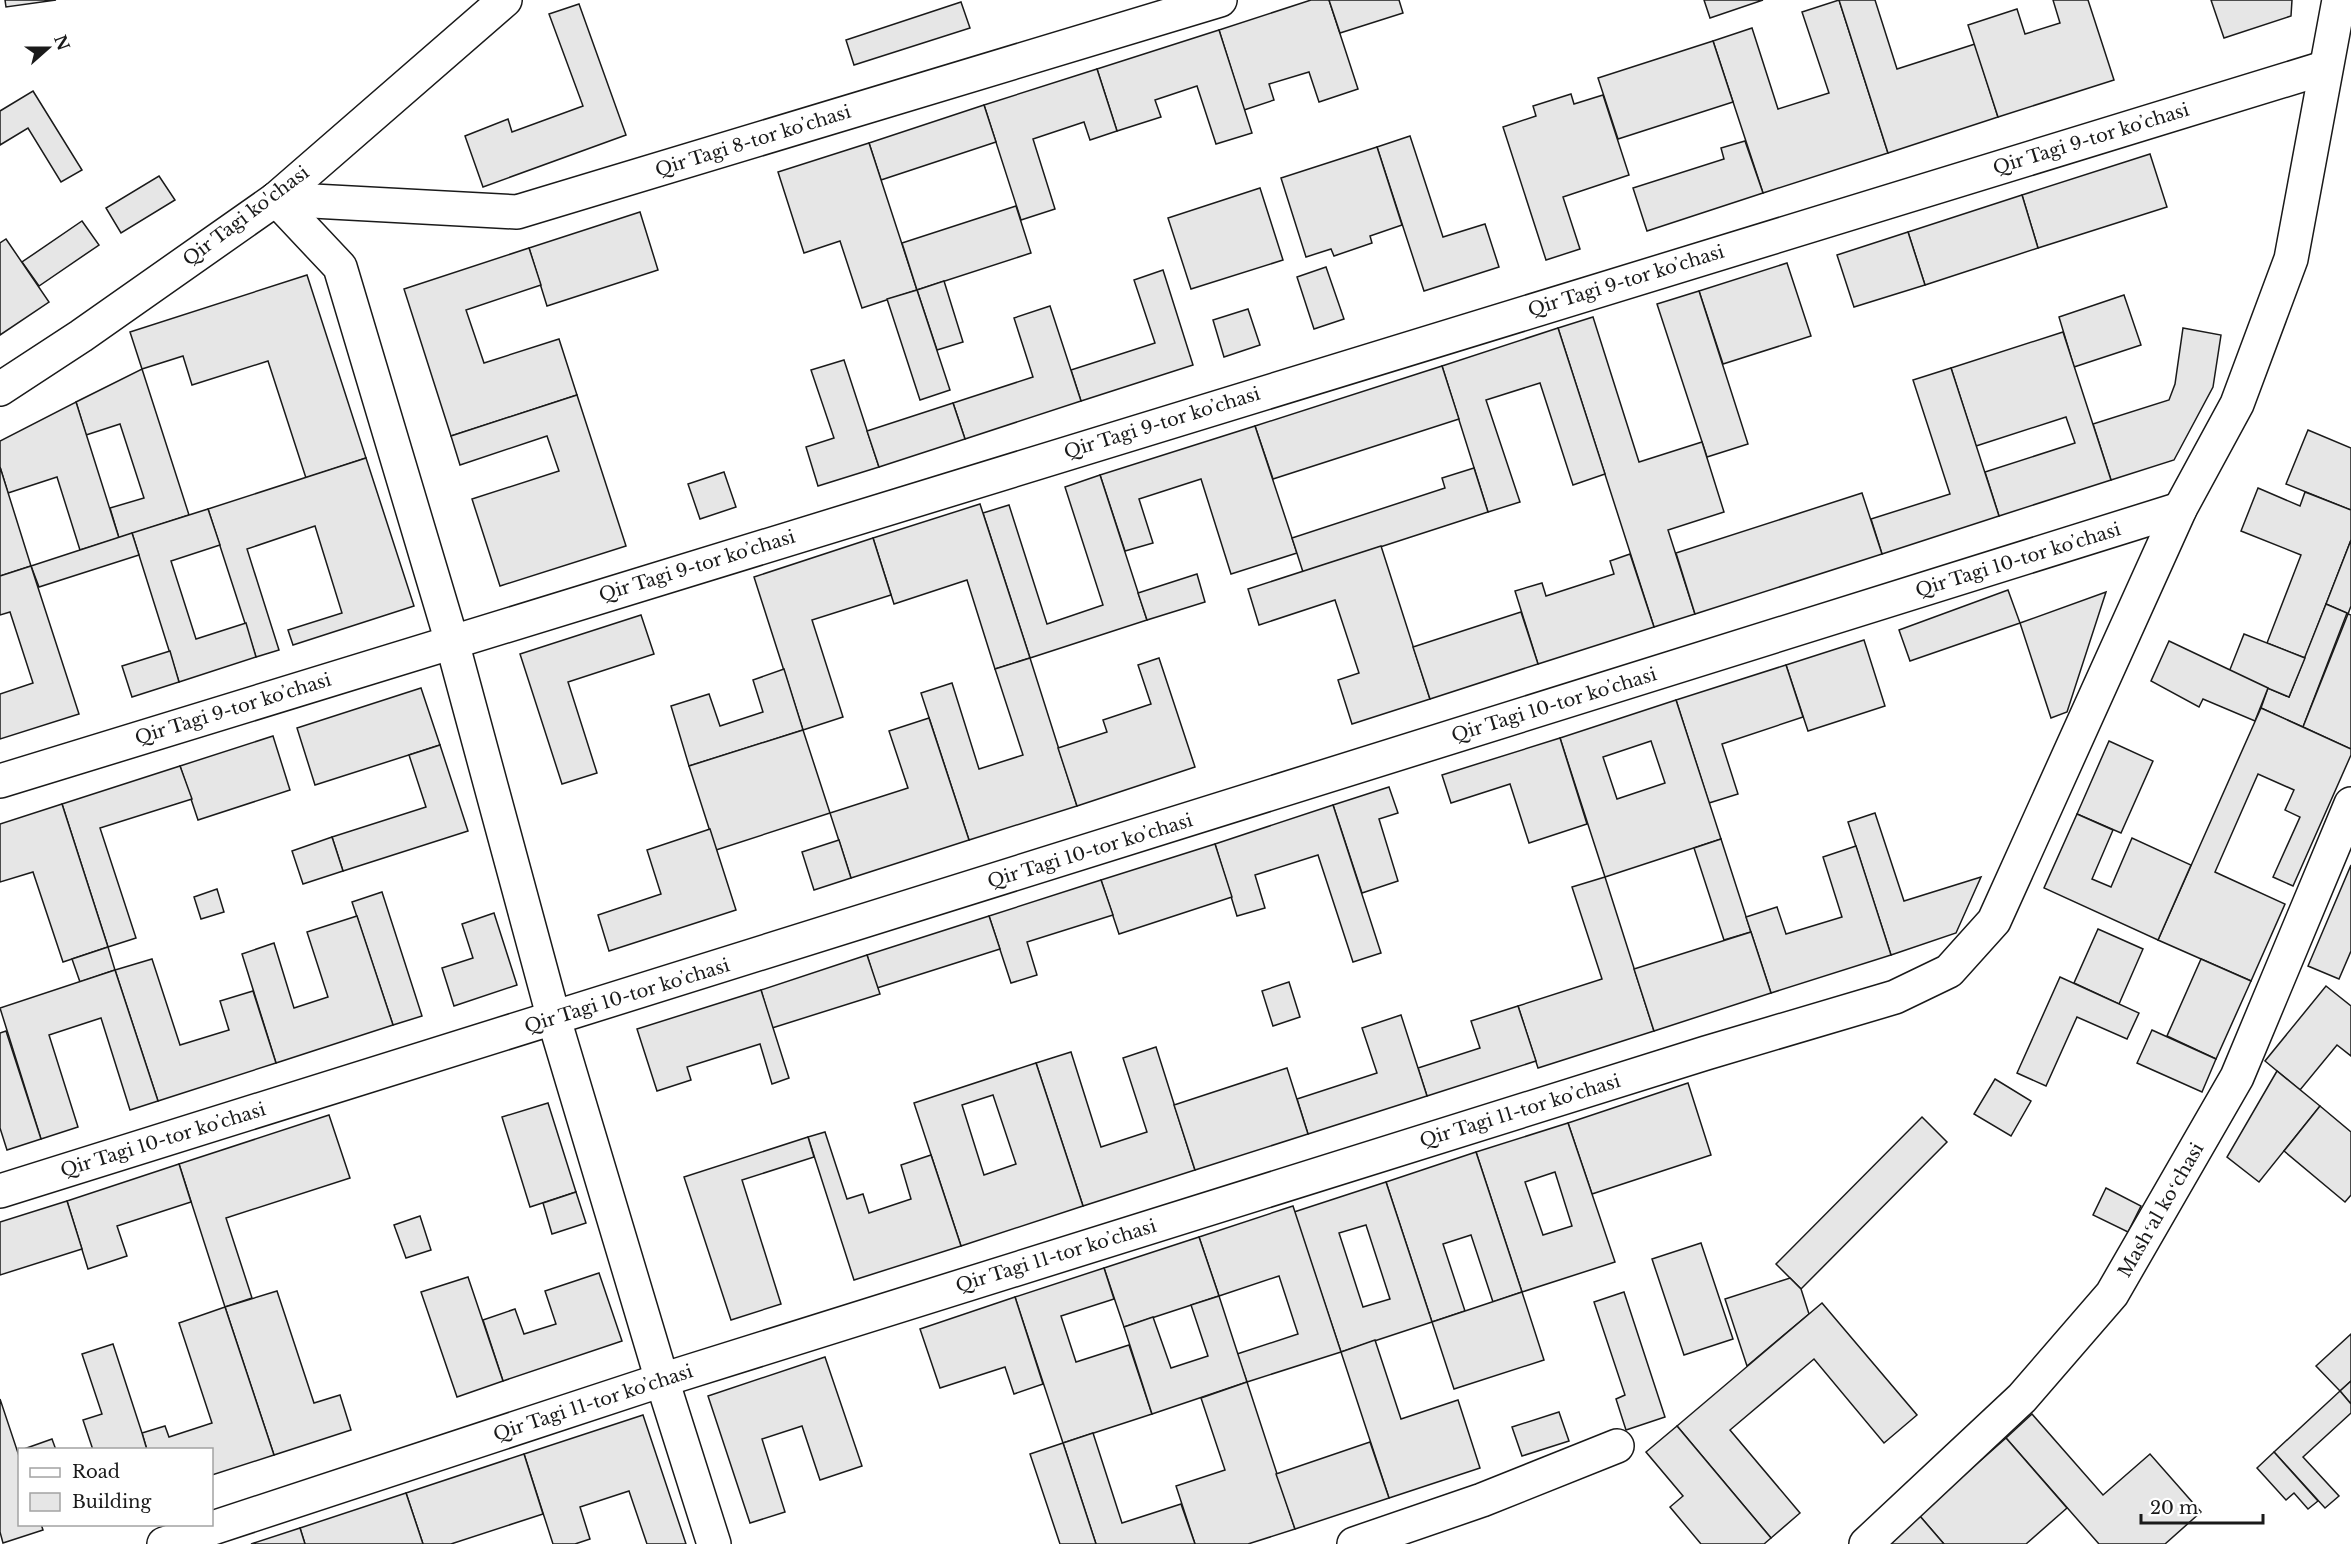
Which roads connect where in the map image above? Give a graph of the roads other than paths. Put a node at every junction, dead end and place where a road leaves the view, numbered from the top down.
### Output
1 (505, 0) edge
2 (1220, 0) edge
3 (2339, 0) edge
4 (2324, 68) junction
5 (276, 199) junction
6 (0, 389) edge
7 (2180, 509) junction
8 (452, 642) junction
9 (0, 781) edge
10 (2351, 804) edge
11 (554, 1019) junction
12 (0, 1191) edge
13 (662, 1380) junction
14 (1617, 1446) dead end
15 (164, 1544) edge
16 (714, 1544) edge
17 (1354, 1544) edge
18 (1866, 1544) edge

1 - 5 street, Qir Tagi ko'chasi
2 - 5 street, Qir Tagi 8-tor koʼchasi
3 - 4 street
4 - 7 street
4 - 8 street, Qir Tagi 9-tor koʼchasi
5 - 6 street, Qir Tagi ko'chasi
5 - 8 street
7 - 11 street, Qir Tagi 10-tor koʼchasi
7 - 13 street, Qir Tagi 11-tor koʼchasi
8 - 9 street, Qir Tagi 9-tor koʼchasi
8 - 11 street
10 - 18 street, Mashʻal koʻchasi
11 - 12 street, Qir Tagi 10-tor koʼchasi
11 - 13 street
13 - 15 street, Qir Tagi 11-tor koʼchasi
13 - 16 street
14 - 17 street

